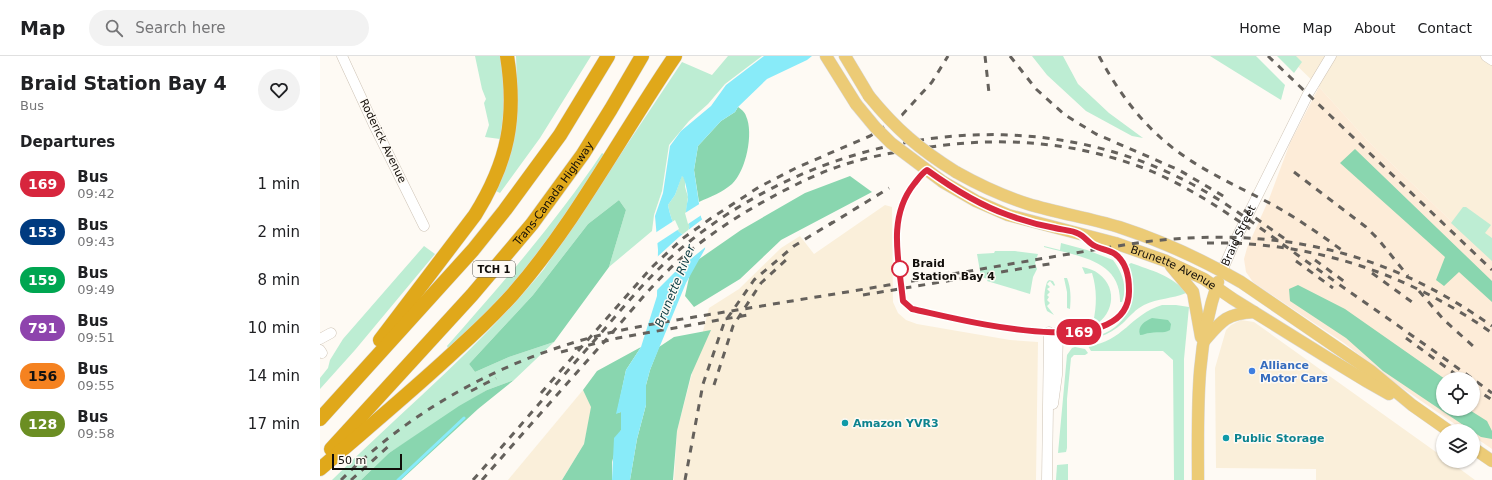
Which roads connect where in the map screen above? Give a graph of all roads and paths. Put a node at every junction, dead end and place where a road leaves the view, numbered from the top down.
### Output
1 (342, 56) edge
2 (508, 56) edge
3 (608, 56) edge
4 (642, 56) edge
5 (675, 56) edge
6 (826, 56) edge
7 (1331, 56) edge
8 (1486, 56) edge
9 (1492, 60) edge
10 (847, 61) edge
11 (424, 226) dead end
12 (1166, 261) junction
13 (1222, 271) junction
14 (1216, 288) junction
15 (1254, 312) junction
16 (1053, 332) dead end
17 (331, 333) dead end
18 (320, 339) edge
19 (1202, 344) junction
20 (1412, 405) junction
21 (321, 418) edge
22 (1439, 424) edge
23 (1480, 453) edge
24 (320, 461) edge
25 (1492, 461) edge
26 (320, 469) edge
27 (1047, 480) edge
28 (1198, 480) edge

1 - 11 street, Roderick Avenue
2 - 21 highway
3 - 21 highway, TCH 1
4 - 24 highway, Trans-Canada Highway / TCH 1
5 - 26 highway
6 - 12 main road, Brunette Avenue, bridge
7 - 13 street, Braid Street
8 - 9 street
10 - 13 main road, Brunette Avenue, bridge
12 - 14 main road, Brunette Avenue
12 - 19 main road
13 - 14 main road, Braid Street
13 - 20 main road, Brunette Avenue
14 - 15 main road, Brunette Avenue
14 - 19 main road, Braid Street
15 - 19 main road
15 - 20 main road, Brunette Avenue
16 - 27 street
17 - 18 street
19 - 28 main road, Braid Street
20 - 22 main road, Brunette Avenue
23 - 25 main road

